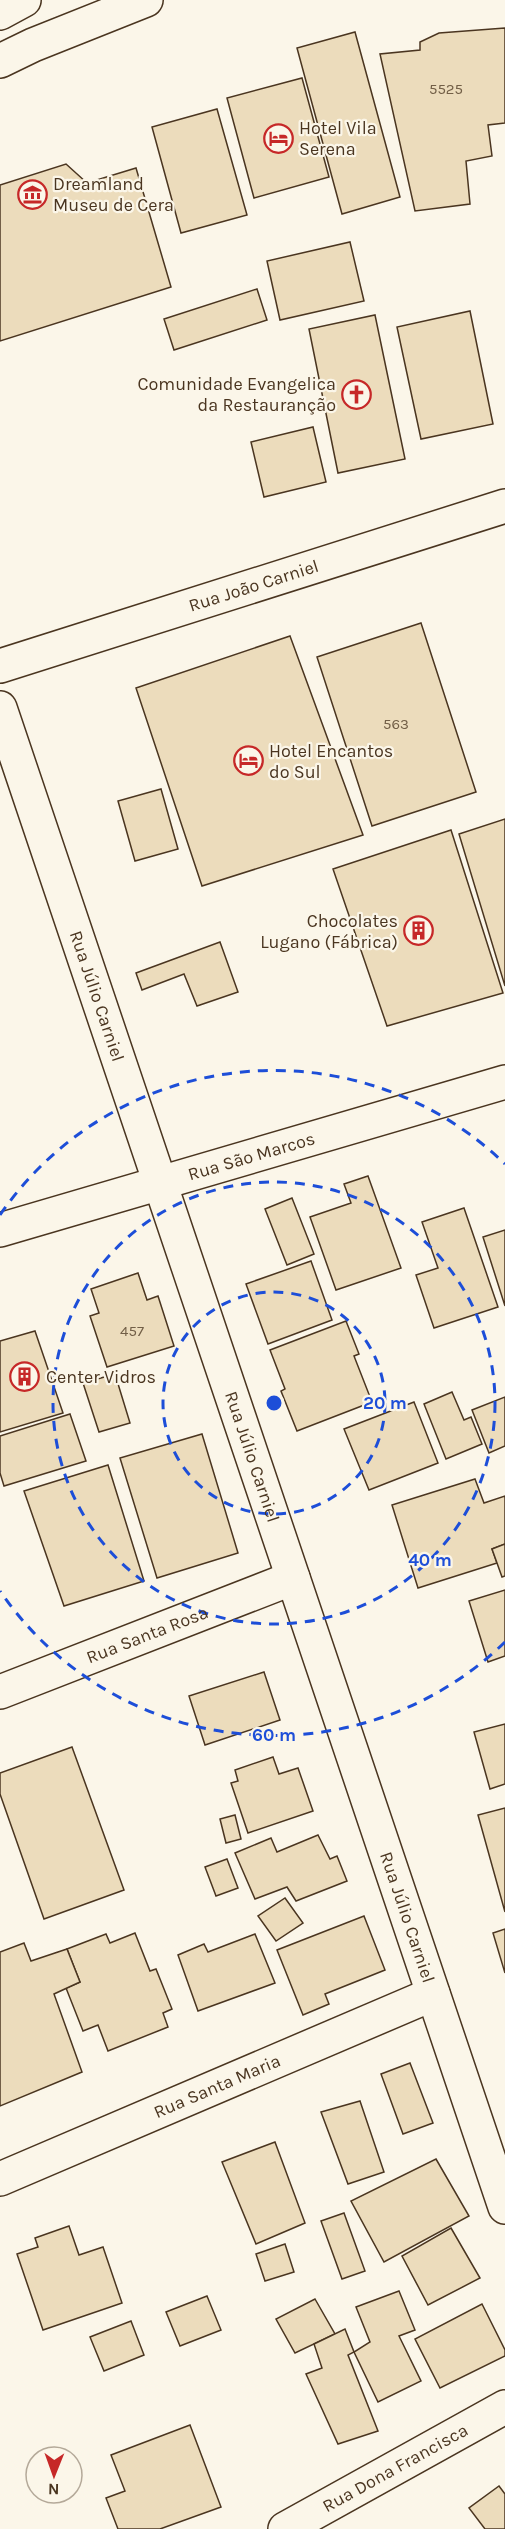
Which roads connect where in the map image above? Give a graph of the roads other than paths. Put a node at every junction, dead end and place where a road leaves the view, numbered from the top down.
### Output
1 (24, 0) edge
2 (146, 0) edge
3 (0, 13) edge
4 (0, 61) edge
5 (505, 506) edge
6 (0, 666) edge
7 (0, 708) edge
8 (505, 1082) edge
9 (160, 1182) junction
10 (0, 1230) edge
11 (293, 1578) junction
12 (0, 1692) edge
13 (433, 1994) junction
14 (0, 2178) edge
15 (505, 2207) edge
16 (505, 2407) edge
17 (285, 2529) edge

1 - 3 street
2 - 4 street
5 - 6 street, Rua João Carniel
7 - 9 street, Rua Júlio Carniel
8 - 9 street, Rua São Marcos
9 - 10 street, Rua São Marcos
9 - 11 street, Rua Júlio Carniel
11 - 12 street, Rua Santa Rosa
11 - 13 street, Rua Júlio Carniel
13 - 14 street, Rua Santa Maria
13 - 15 street, Rua Júlio Carniel
16 - 17 street, Rua Dona Francisca

